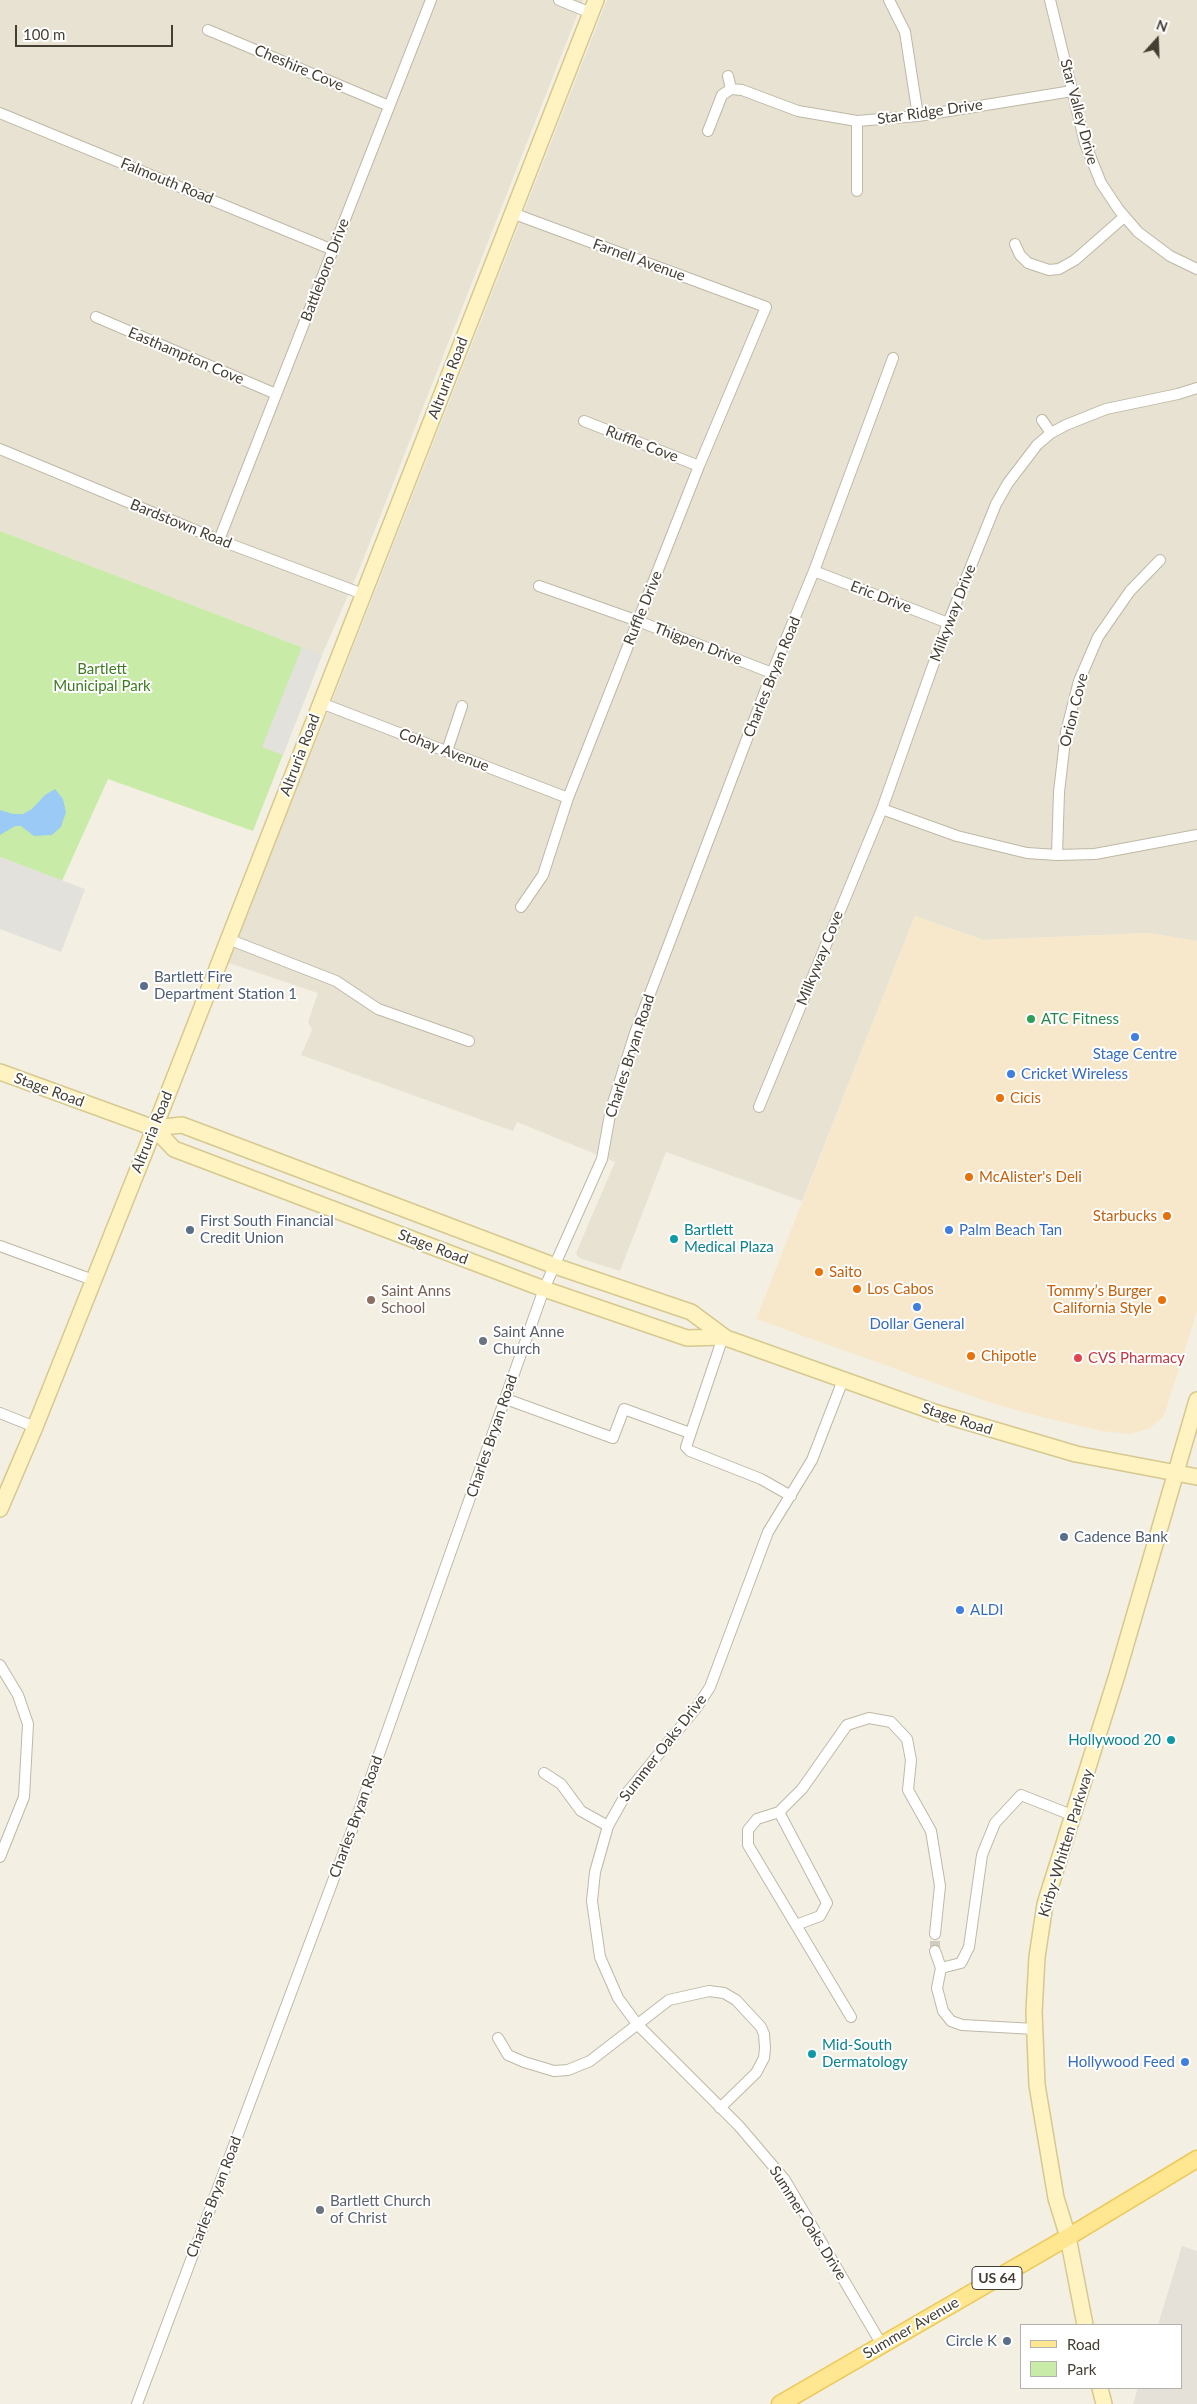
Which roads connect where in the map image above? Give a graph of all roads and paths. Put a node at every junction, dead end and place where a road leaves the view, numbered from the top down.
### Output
1 (430, 0) edge
2 (559, 0) edge
3 (890, 0) edge
4 (1050, 0) edge
5 (593, 6) edge
6 (208, 30) dead end
7 (728, 76) dead end
8 (731, 89) junction
9 (1072, 91) junction
10 (389, 106) junction
11 (0, 113) edge
12 (918, 116) junction
13 (857, 121) junction
14 (708, 131) dead end
15 (857, 191) dead end
16 (512, 213) junction
17 (1124, 217) junction
18 (1015, 244) dead end
19 (333, 250) junction
20 (1197, 269) edge
21 (766, 307) joint
22 (96, 317) dead end
23 (893, 358) dead end
24 (1197, 388) edge
25 (276, 394) junction
26 (1042, 420) dead end
27 (584, 421) dead end
28 (1051, 433) junction
29 (0, 449) edge
30 (699, 466) junction
31 (220, 540) junction
32 (1160, 560) dead end
33 (814, 571) junction
34 (539, 586) dead end
35 (363, 594) junction
36 (638, 621) junction
37 (948, 623) junction
38 (772, 673) junction
39 (320, 703) junction
40 (462, 706) dead end
41 (447, 751) junction
42 (568, 798) junction
43 (882, 809) junction
44 (1197, 834) edge
45 (1057, 855) junction
46 (521, 908) dead end
47 (228, 939) junction
48 (469, 1042) dead end
49 (0, 1072) edge
50 (759, 1107) dead end
51 (154, 1128) junction
52 (366, 1194) junction
53 (357, 1218) junction
54 (0, 1246) edge
55 (555, 1266) junction
56 (93, 1280) junction
57 (544, 1289) junction
58 (723, 1337) junction
59 (843, 1380) junction
60 (506, 1399) junction
61 (1197, 1400) edge
62 (0, 1414) edge
63 (35, 1427) junction
64 (690, 1433) junction
65 (1174, 1473) junction
66 (1197, 1477) edge
67 (791, 1496) junction
68 (0, 1509) edge
69 (0, 1665) edge
70 (544, 1773) dead end
71 (780, 1812) junction
72 (1074, 1816) junction
73 (608, 1826) junction
74 (0, 1857) edge
75 (796, 1925) junction
76 (935, 1934) tunnel mouth
77 (935, 1951) tunnel mouth
78 (941, 1968) junction
79 (851, 2016) dead end
80 (637, 2024) junction
81 (1035, 2029) junction
82 (498, 2038) dead end
83 (720, 2108) junction
84 (1197, 2159) edge
85 (1068, 2236) junction
86 (1085, 2324) edge
87 (882, 2345) junction
88 (1100, 2389) edge
89 (137, 2404) edge
90 (780, 2404) edge
91 (1104, 2404) edge

1 - 10 street, Battleboro Drive
2 - 5 street
3 - 12 street
4 - 9 street, Star Valley Drive
5 - 16 main road, Altruria Road
6 - 10 street, Cheshire Cove
7 - 8 street
8 - 13 street, Star Ridge Drive
8 - 14 street
9 - 12 street, Star Ridge Drive
9 - 17 street, Star Valley Drive
10 - 19 street, Battleboro Drive
11 - 19 street, Falmouth Road
12 - 13 street, Star Ridge Drive
13 - 15 street
16 - 21 street, Farnell Avenue
16 - 35 main road, Altruria Road
17 - 18 street
17 - 20 street, Star Valley Drive
19 - 25 street, Battleboro Drive
21 - 30 street, Ruffle Drive
22 - 25 street, Easthampton Cove
23 - 33 street, Charles Bryan Road
24 - 28 street, Milkyway Drive
25 - 31 street, Battleboro Drive
26 - 28 street
27 - 30 street, Ruffle Cove
28 - 37 street, Milkyway Drive
29 - 31 street, Bardstown Road
30 - 36 street, Ruffle Drive
31 - 35 street, Bardstown Road
32 - 45 street, Orion Cove
33 - 37 street, Eric Drive
33 - 38 street, Charles Bryan Road
34 - 36 street, Thigpen Drive
35 - 39 main road, Altruria Road
36 - 38 street, Thigpen Drive
36 - 42 street, Ruffle Drive
37 - 43 street, Milkyway Drive
38 - 55 street, Charles Bryan Road
39 - 41 street, Cohay Avenue
39 - 47 main road, Altruria Road
40 - 41 street
41 - 42 street, Cohay Avenue
42 - 46 street, Ruffle Drive
43 - 45 street
43 - 50 street, Milkyway Cove
44 - 45 street
47 - 48 street
47 - 51 main road, Altruria Road
49 - 51 main road, Stage Road
51 - 52 main road, Stage Road
51 - 53 main road, Stage Road
51 - 56 main road, Altruria Road
52 - 53 main road
52 - 55 main road, Stage Road
53 - 57 main road, Stage Road
54 - 56 street
55 - 57 street, Charles Bryan Road
55 - 58 main road, Stage Road
56 - 63 main road, Altruria Road
57 - 58 main road, Stage Road
57 - 60 street, Charles Bryan Road
58 - 59 main road, Stage Road
58 - 64 street
59 - 65 main road, Stage Road
59 - 67 street, Summer Oaks Drive
60 - 64 street
60 - 89 street, Charles Bryan Road
61 - 65 main road, Kirby-Whitten Parkway
62 - 63 street
63 - 68 main road, Altruria Road
64 - 67 street
65 - 66 main road, Stage Road
65 - 72 main road, Kirby-Whitten Parkway
67 - 73 street, Summer Oaks Drive
69 - 74 street
70 - 73 street
71 - 75 street
71 - 75 street
71 - 76 street
72 - 78 street
72 - 81 main road, Kirby-Whitten Parkway
73 - 80 street, Summer Oaks Drive
75 - 79 street
77 - 78 street
78 - 81 street
80 - 82 street
80 - 83 street, Summer Oaks Drive
80 - 83 street
81 - 85 main road, Kirby-Whitten Parkway
83 - 87 street, Summer Oaks Drive
84 - 85 main road, Summer Avenue / US 64
85 - 86 main road, Kirby-Whitten Parkway
85 - 87 main road, Summer Avenue / US 64
87 - 90 main road, Summer Avenue / US 64
88 - 91 main road

